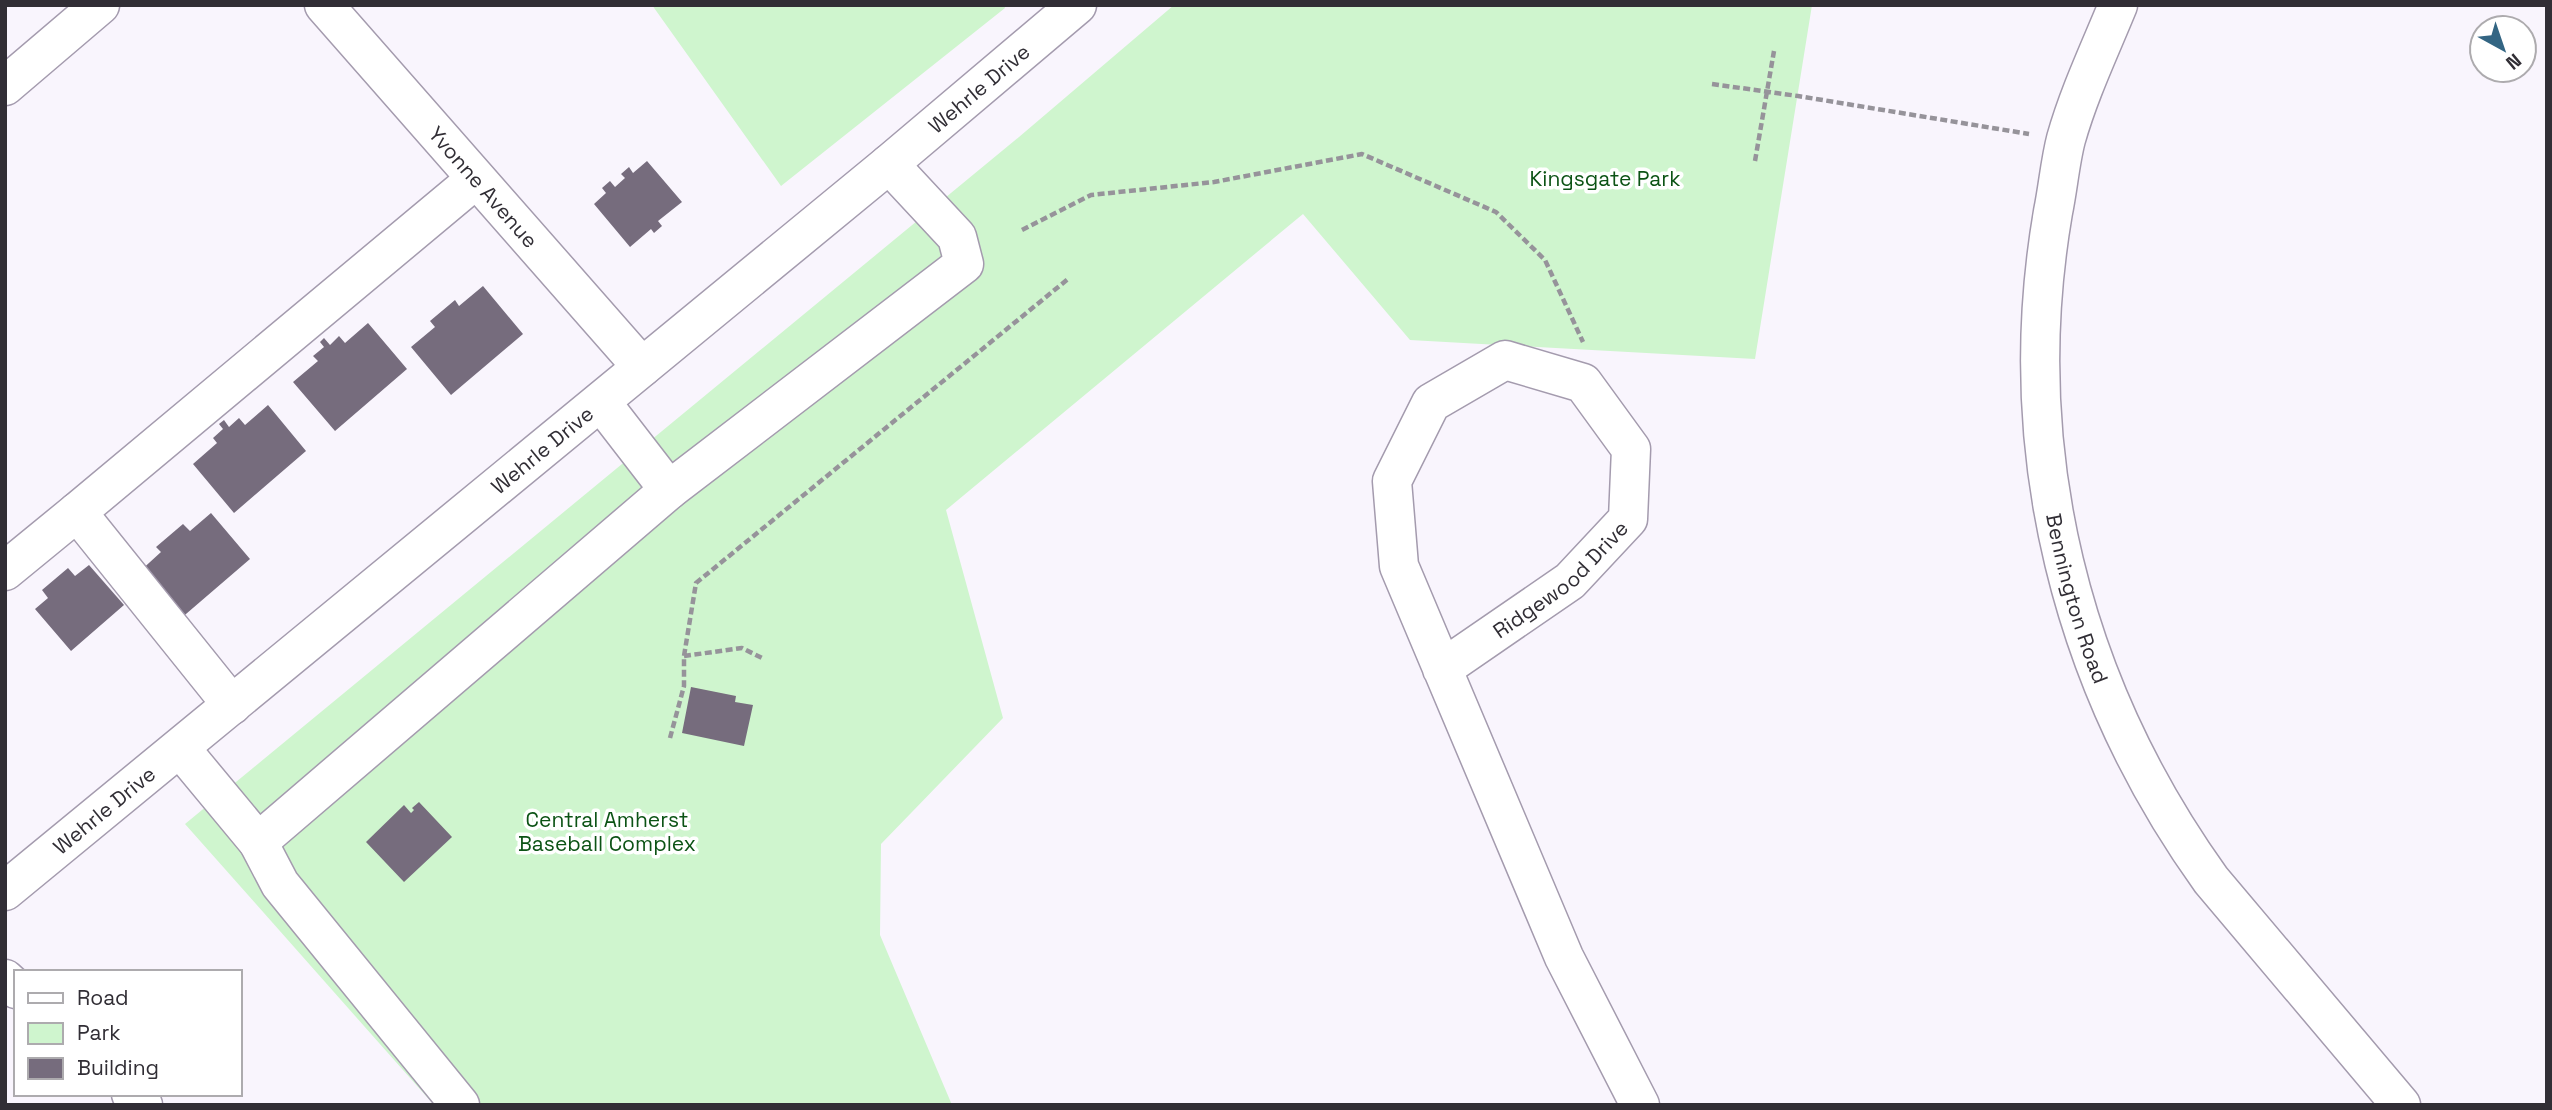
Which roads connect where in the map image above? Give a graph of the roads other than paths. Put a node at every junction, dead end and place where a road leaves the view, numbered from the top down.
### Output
1 (100, 5) edge
2 (324, 5) edge
3 (1077, 5) edge
4 (2118, 5) edge
5 (5, 86) edge
6 (889, 164) junction
7 (476, 179) junction
8 (642, 367) junction
9 (601, 402) junction
10 (669, 490) junction
11 (77, 512) junction
12 (5, 571) edge
13 (1442, 668) junction
14 (232, 705) junction
15 (180, 748) junction
16 (258, 842) junction
17 (5, 891) edge
18 (460, 1105) edge
19 (1640, 1105) edge
20 (2401, 1105) edge

1 - 5 main road
2 - 7 main road, Yvonne Avenue
3 - 6 main road, Wehrle Drive
4 - 20 main road, Bennington Road
6 - 8 main road, Wehrle Drive
6 - 10 main road
7 - 8 main road, Yvonne Avenue
7 - 11 main road
8 - 9 main road, Wehrle Drive
9 - 10 main road
9 - 14 main road, Wehrle Drive
10 - 16 main road
11 - 12 main road
11 - 14 main road
13 - 13 main road, Ridgewood Drive
13 - 19 main road
14 - 15 main road, Wehrle Drive
15 - 16 main road
15 - 17 main road, Wehrle Drive
16 - 18 main road

